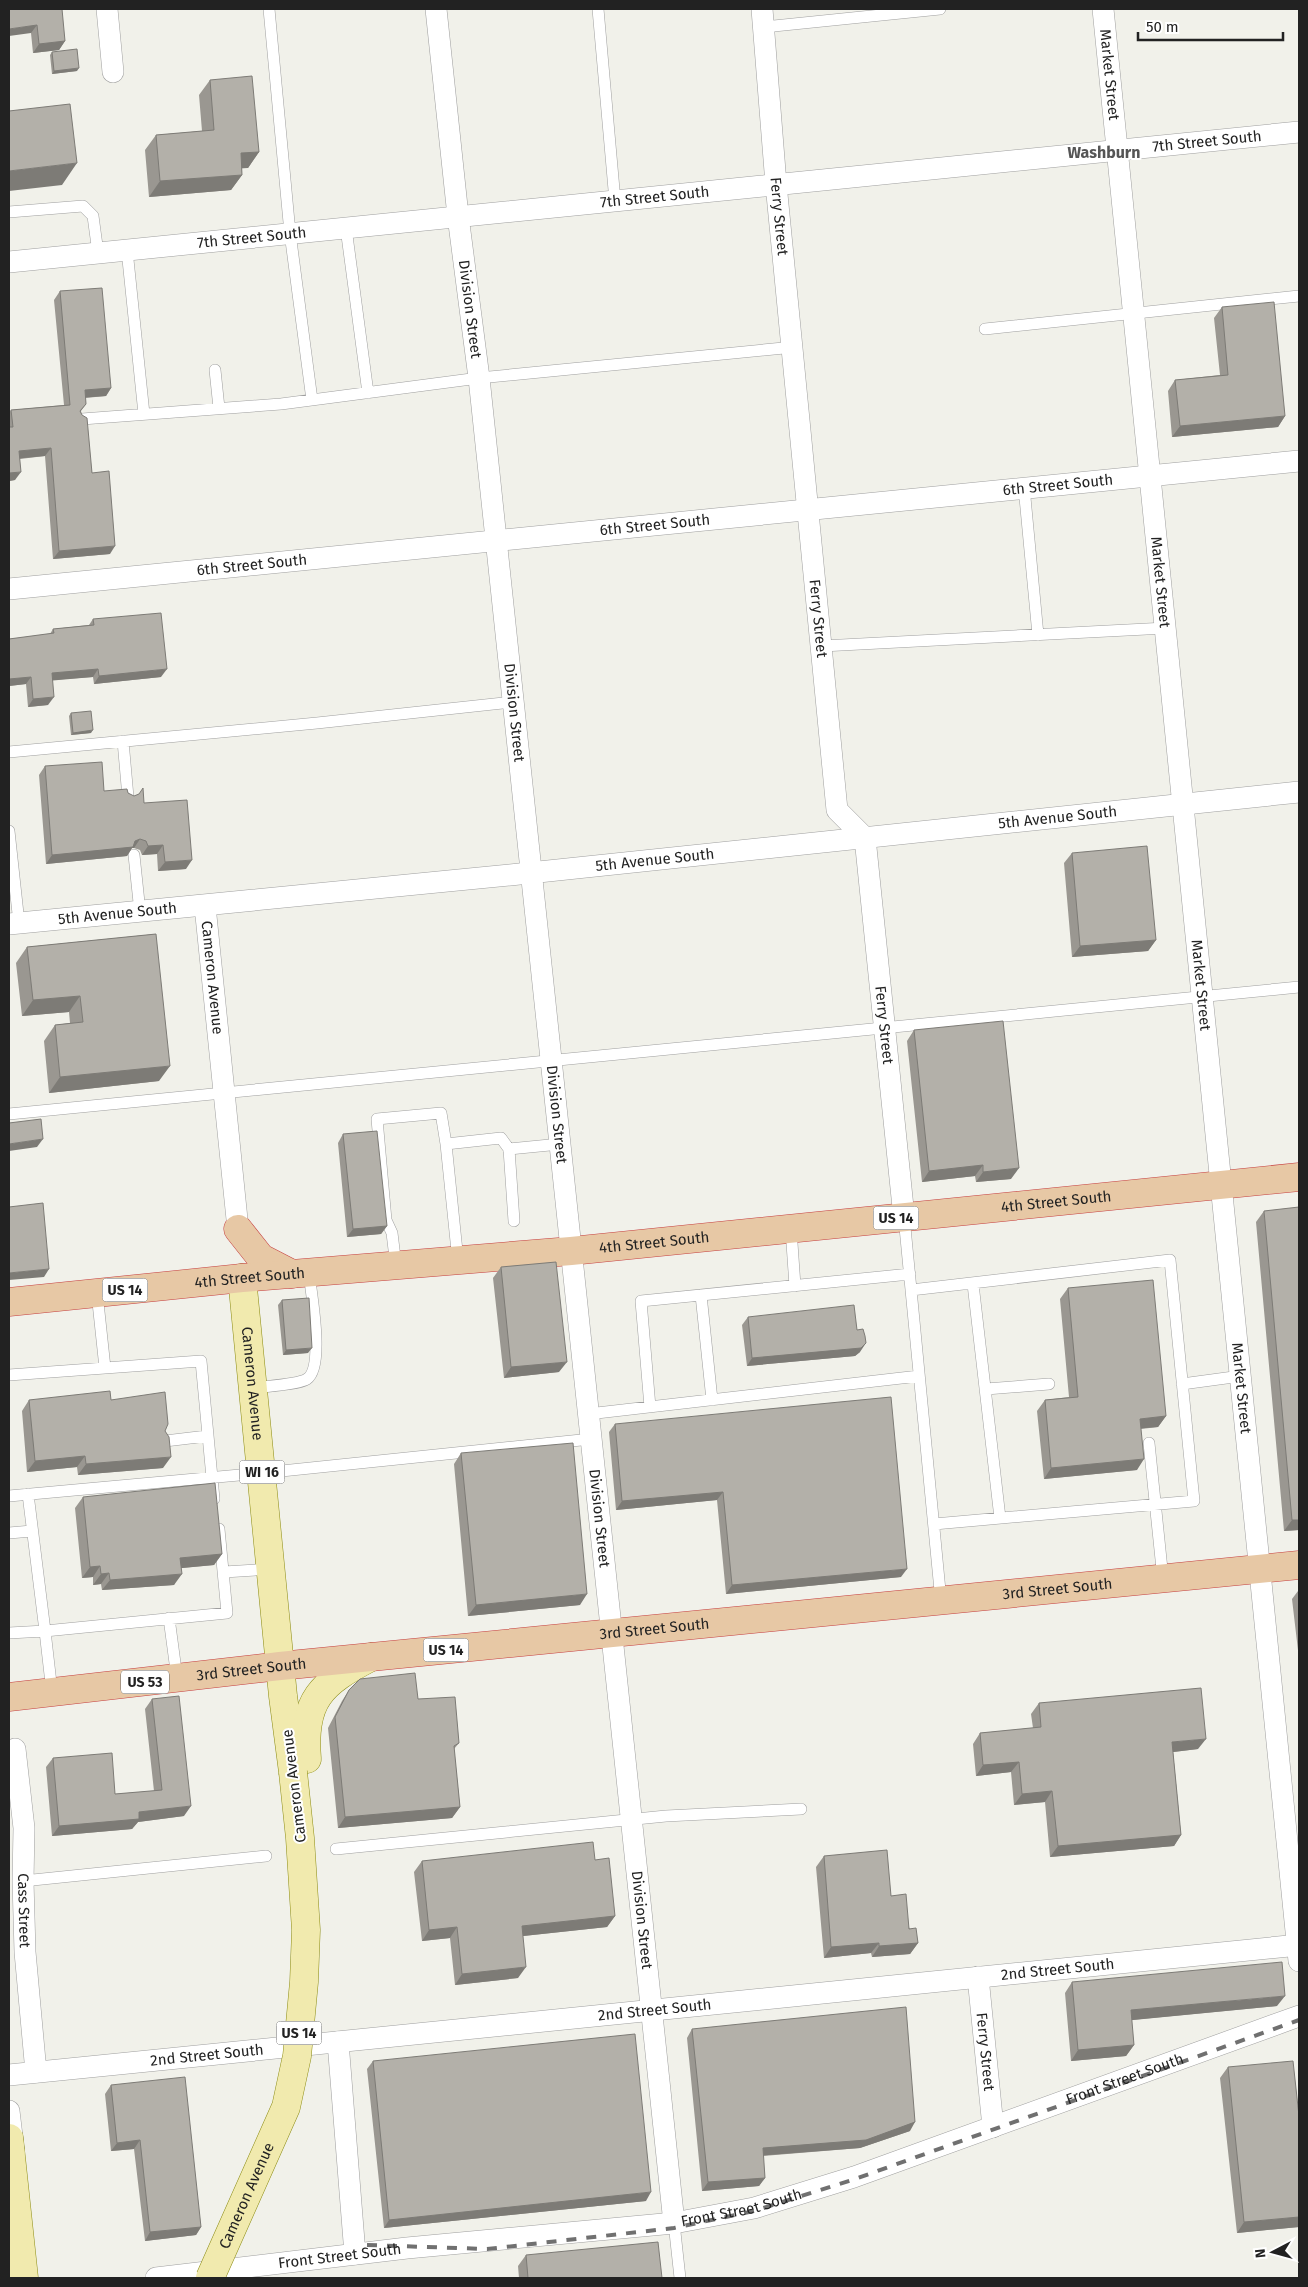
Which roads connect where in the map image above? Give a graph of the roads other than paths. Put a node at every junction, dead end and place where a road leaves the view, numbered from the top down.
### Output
1 (107, 9) edge
2 (269, 9) edge
3 (436, 9) edge
4 (598, 9) edge
5 (940, 9) edge
6 (1102, 9) edge
7 (763, 18) edge
8 (113, 72) dead end
9 (1299, 132) edge
10 (1118, 150) junction
11 (776, 184) junction
12 (615, 200) junction
13 (9, 212) edge
14 (458, 216) junction
15 (346, 228) junction
16 (290, 233) junction
17 (127, 250) junction
18 (98, 253) junction
19 (9, 262) edge
20 (1299, 296) edge
21 (1134, 314) junction
22 (985, 329) dead end
23 (794, 347) junction
24 (215, 370) dead end
25 (479, 378) junction
26 (368, 393) junction
27 (312, 400) junction
28 (219, 408) junction
29 (144, 414) junction
30 (82, 419) edge
31 (1299, 461) edge
32 (1150, 475) junction
33 (1024, 487) junction
34 (809, 509) junction
35 (496, 541) junction
36 (9, 589) edge
37 (1166, 628) junction
38 (1038, 635) junction
39 (822, 646) junction
40 (513, 702) junction
41 (123, 741) junction
42 (9, 752) edge
43 (1299, 792) edge
44 (128, 797) edge
45 (1183, 805) junction
46 (9, 831) edge
47 (865, 838) junction
48 (134, 855) edge
49 (531, 873) junction
50 (12, 893) edge
51 (205, 906) junction
52 (140, 912) junction
53 (14, 924) edge
54 (1299, 987) edge
55 (1202, 997) junction
56 (886, 1028) junction
57 (551, 1060) junction
58 (224, 1092) junction
59 (9, 1114) edge
60 (446, 1144) junction
61 (560, 1144) junction
62 (509, 1149) junction
63 (1299, 1177) edge
64 (1222, 1185) junction
65 (904, 1218) junction
66 (514, 1221) dead end
67 (791, 1229) junction
68 (238, 1230) joint
69 (571, 1251) junction
70 (458, 1260) junction
71 (396, 1266) junction
72 (300, 1274) junction
73 (910, 1274) junction
74 (242, 1278) junction
75 (973, 1284) junction
76 (795, 1286) junction
77 (911, 1290) junction
78 (97, 1293) junction
79 (701, 1295) junction
80 (9, 1302) edge
81 (105, 1368) junction
82 (9, 1375) edge
83 (919, 1376) junction
84 (1241, 1376) junction
85 (1049, 1384) dead end
86 (1182, 1384) junction
87 (253, 1388) junction
88 (986, 1390) junction
89 (712, 1400) junction
90 (650, 1407) junction
91 (588, 1414) junction
92 (207, 1436) junction
93 (591, 1439) junction
94 (165, 1441) edge
95 (1149, 1443) dead end
96 (262, 1473) junction
97 (212, 1478) junction
98 (28, 1494) junction
99 (9, 1496) edge
100 (1156, 1505) junction
101 (1000, 1518) junction
102 (934, 1524) junction
103 (32, 1531) junction
104 (9, 1533) edge
105 (1299, 1565) edge
106 (271, 1569) junction
107 (1260, 1569) junction
108 (224, 1572) junction
109 (1163, 1579) junction
110 (941, 1601) junction
111 (169, 1618) junction
112 (45, 1631) junction
113 (9, 1633) edge
114 (611, 1633) junction
115 (371, 1657) junction
116 (280, 1666) junction
117 (177, 1678) junction
118 (52, 1692) junction
119 (9, 1697) edge
120 (15, 1749) dead end
121 (301, 1771) junction
122 (801, 1809) dead end
123 (631, 1819) junction
124 (336, 1849) dead end
125 (266, 1856) dead end
126 (23, 1881) junction
127 (1299, 1951) edge
128 (978, 1977) junction
129 (651, 2010) junction
130 (1299, 2016) edge
131 (338, 2042) junction
132 (36, 2072) junction
133 (9, 2075) edge
134 (9, 2111) edge
135 (993, 2127) junction
136 (9, 2138) edge
137 (674, 2223) junction
138 (355, 2254) junction
139 (26, 2278) edge
140 (156, 2278) edge
141 (210, 2278) edge
142 (680, 2278) edge

1 - 8 street
2 - 16 lane
3 - 14 street, Division Street
4 - 12 lane
5 - 7 lane
6 - 10 street, Market Street
7 - 11 street, Ferry Street
9 - 10 street, 7th Street South
10 - 11 street, 7th Street South
10 - 21 street, Market Street
11 - 12 street, 7th Street South
11 - 23 street, Ferry Street
12 - 14 street, 7th Street South
13 - 18 lane
14 - 15 street, 7th Street South
14 - 25 street, Division Street
15 - 16 street, 7th Street South
15 - 26 lane
16 - 17 street, 7th Street South
16 - 27 lane
17 - 18 street, 7th Street South
17 - 29 lane
18 - 19 street, 7th Street South
20 - 21 lane
21 - 22 lane
21 - 32 street, Market Street
23 - 25 lane
23 - 34 street, Ferry Street
24 - 28 lane
25 - 26 lane
25 - 35 street, Division Street
26 - 27 lane
27 - 28 lane
28 - 29 lane
29 - 30 lane
31 - 32 street, 6th Street South
32 - 33 street, 6th Street South
32 - 37 street, Market Street
33 - 34 street, 6th Street South
33 - 38 lane
34 - 35 street, 6th Street South
34 - 39 street, Ferry Street
35 - 36 street, 6th Street South
35 - 40 street, Division Street
37 - 38 lane
37 - 45 street, Market Street
38 - 39 lane
39 - 47 street, Ferry Street
40 - 41 lane
40 - 49 street, Division Street
41 - 42 lane
41 - 44 lane
43 - 45 street, 5th Avenue South
45 - 47 street, 5th Avenue South
45 - 55 street, Market Street
46 - 50 lane
47 - 49 street, 5th Avenue South
47 - 56 street, Ferry Street
48 - 52 lane
49 - 51 street, 5th Avenue South
49 - 57 street, Division Street
50 - 53 lane
51 - 52 street, 5th Avenue South
51 - 58 street, Cameron Avenue
52 - 53 street, 5th Avenue South
54 - 55 lane
55 - 56 lane
55 - 64 street, Market Street
56 - 57 lane
56 - 65 street, Ferry Street
57 - 58 lane
57 - 61 street, Division Street
58 - 59 lane
58 - 68 street, Cameron Avenue
60 - 62 lane
60 - 70 lane
60 - 71 lane
61 - 62 lane
61 - 69 street, Division Street
62 - 66 lane
63 - 64 highway, 4th Street South / US 14
64 - 65 highway, 4th Street South / US 14
64 - 84 street, Market Street
65 - 67 highway, 4th Street South / US 14
65 - 73 lane
67 - 69 highway, 4th Street South / US 14
67 - 76 lane
68 - 72 highway
69 - 70 highway, 4th Street South / US 14
69 - 91 street, Division Street
70 - 71 highway, 4th Street South / US 14
71 - 72 highway, 4th Street South / US 14
72 - 74 highway, 4th Street South / US 14
72 - 87 lane
73 - 76 lane
73 - 77 lane
74 - 78 highway, 4th Street South / US 14
74 - 87 main road, Cameron Avenue / WI 16
75 - 77 lane
75 - 86 lane
75 - 88 lane
76 - 79 lane
77 - 83 lane
78 - 80 highway, 4th Street South / US 14
78 - 81 lane
79 - 89 lane
79 - 90 lane
81 - 82 lane
81 - 92 lane
83 - 89 lane
83 - 102 lane
84 - 86 lane
84 - 107 street, Market Street
85 - 88 lane
86 - 100 lane
87 - 96 main road, Cameron Avenue / WI 16
88 - 101 lane
89 - 90 lane
90 - 91 lane
91 - 93 street, Division Street
92 - 94 lane
92 - 97 lane
93 - 96 lane
93 - 114 street, Division Street
95 - 100 lane
96 - 97 lane
96 - 106 main road, Cameron Avenue / WI 16
97 - 98 lane
97 - 108 lane
98 - 99 lane
98 - 103 lane
100 - 101 lane
100 - 109 lane
101 - 102 lane
102 - 110 lane
103 - 104 lane
103 - 112 lane
105 - 107 highway, 3rd Street South / US 14
106 - 108 lane
106 - 116 main road, Cameron Avenue / WI 16
107 - 109 highway, 3rd Street South / US 14
107 - 127 street, Market Street
108 - 111 lane
109 - 110 highway, 3rd Street South / US 14
110 - 114 highway, 3rd Street South / US 14
111 - 112 lane
111 - 117 lane
112 - 113 lane
112 - 118 lane
114 - 115 highway, 3rd Street South / US 14
114 - 123 street, Division Street
115 - 116 highway, 3rd Street South / US 14
115 - 121 main road
116 - 117 highway, 3rd Street South / US 53
116 - 121 main road, Cameron Avenue / US 14
117 - 118 highway, 3rd Street South / US 53
118 - 119 highway, 3rd Street South / US 53
120 - 126 street, Cass Street
121 - 141 main road, Cameron Avenue / US 14, bridge
122 - 123 lane
123 - 124 lane
123 - 129 street, Division Street
125 - 126 lane
126 - 132 street, Cass Street
127 - 128 street, 2nd Street South
128 - 129 street, 2nd Street South
128 - 135 street, Ferry Street
129 - 131 street, 2nd Street South
129 - 137 street, Division Street
130 - 135 street, Front Street South
131 - 132 street, 2nd Street South
131 - 138 street
132 - 133 street, 2nd Street South
134 - 139 street
135 - 137 street, Front Street South
136 - 139 main road
137 - 138 street, Front Street South
137 - 142 lane
138 - 140 street, Front Street South

